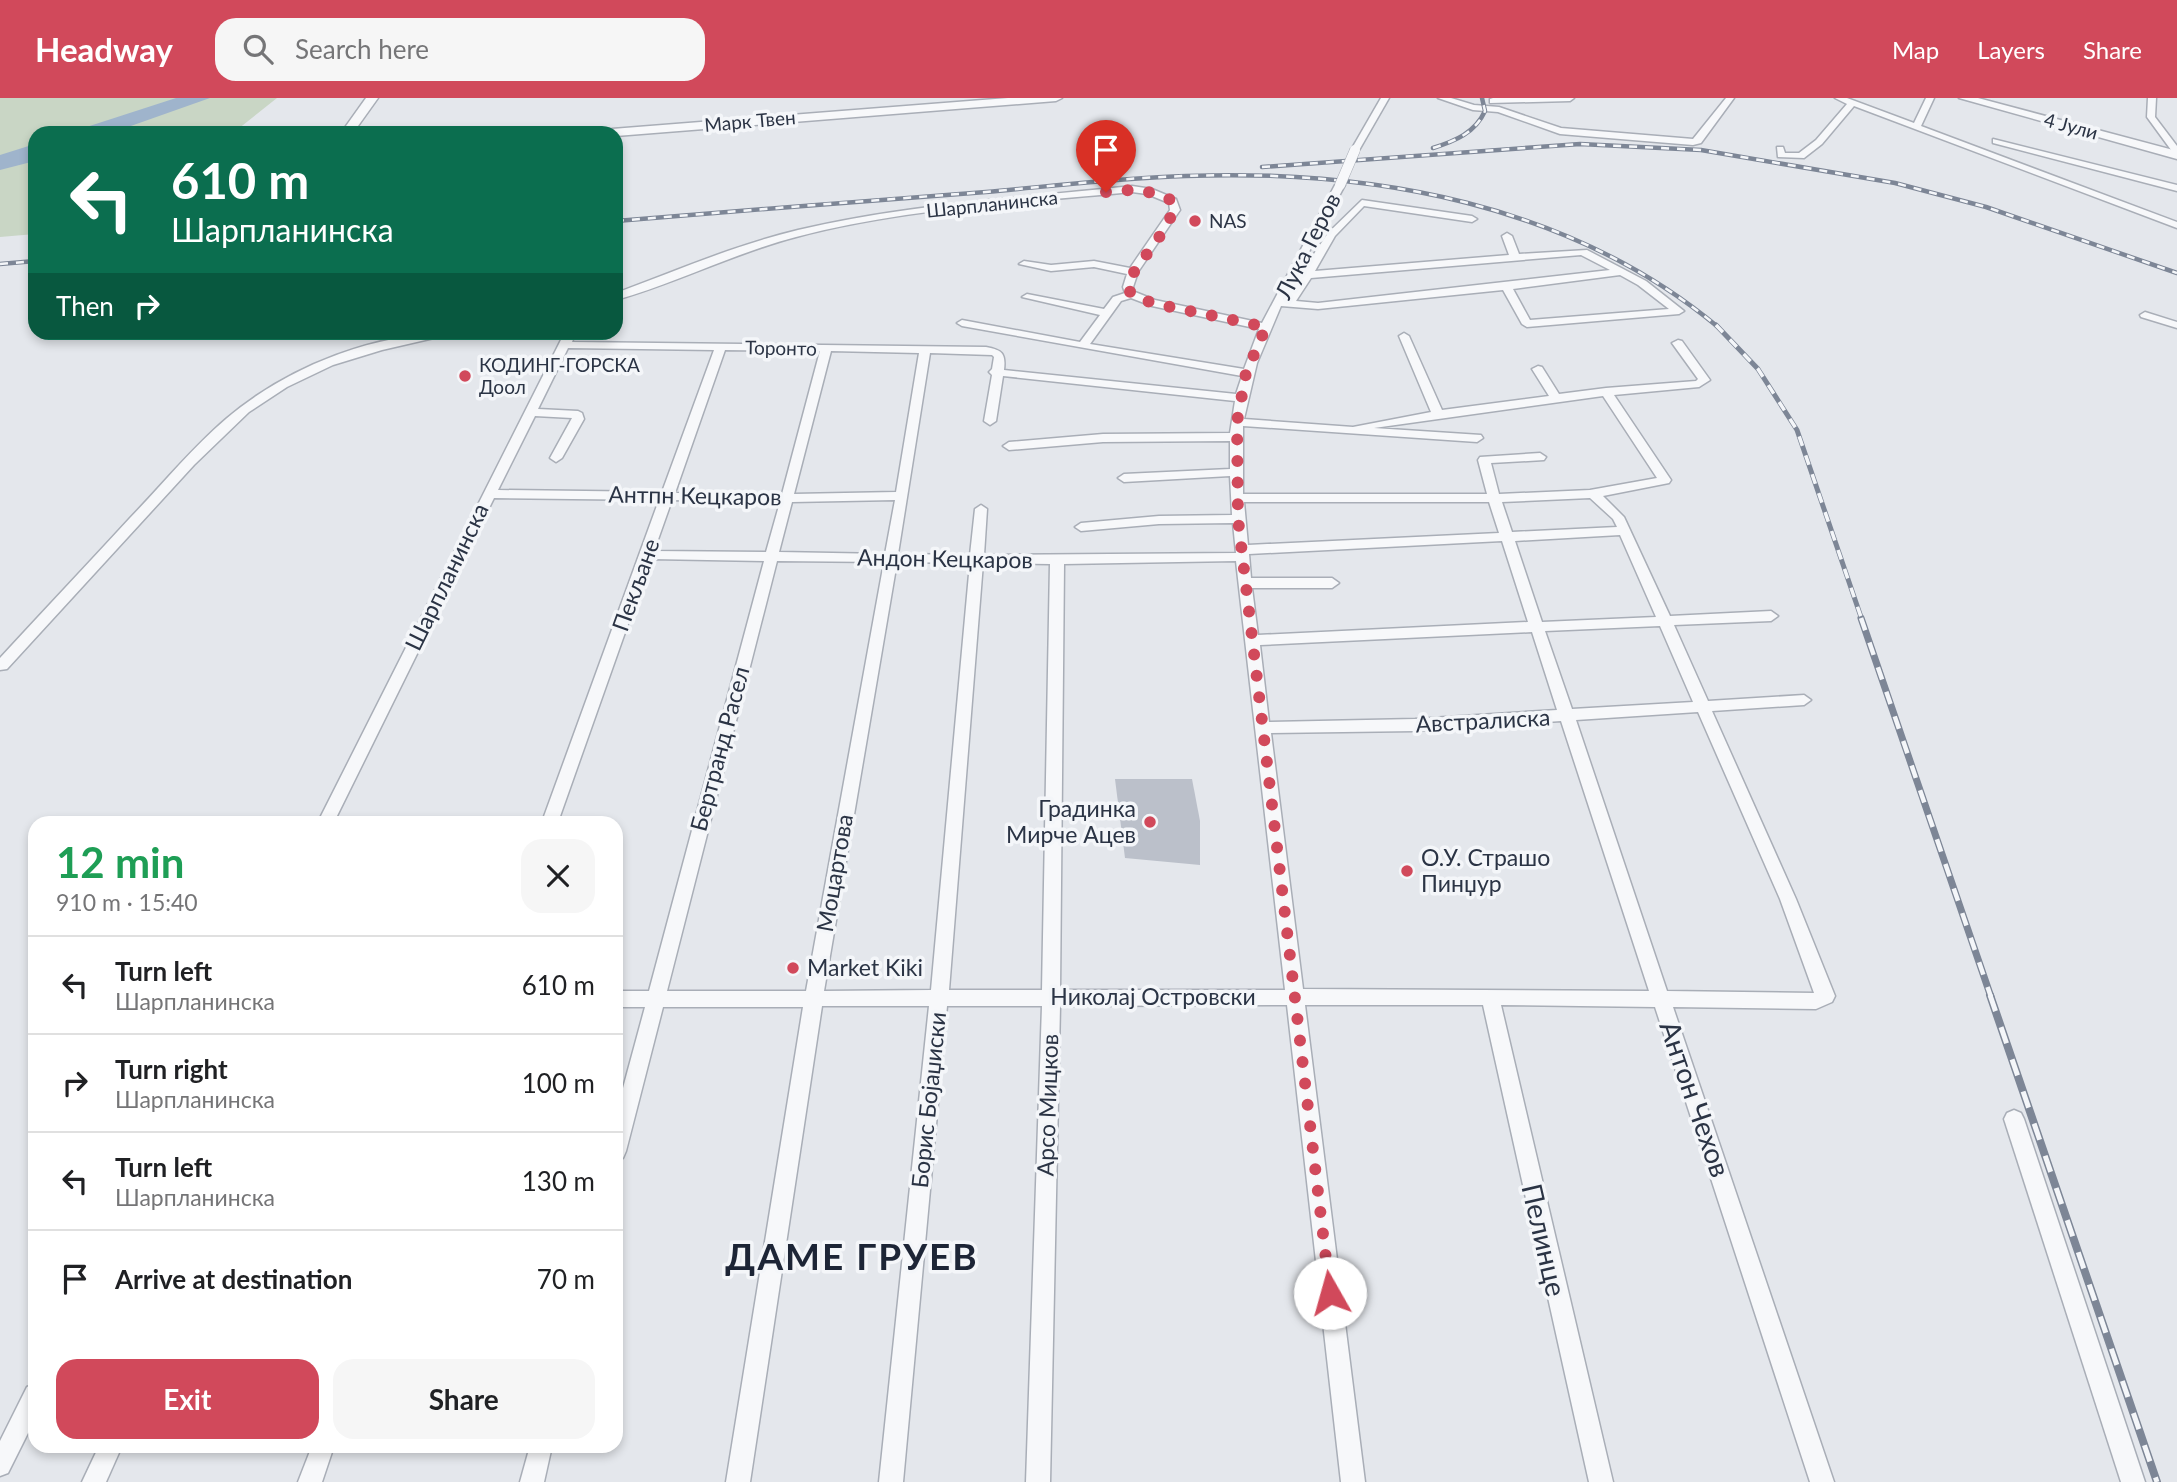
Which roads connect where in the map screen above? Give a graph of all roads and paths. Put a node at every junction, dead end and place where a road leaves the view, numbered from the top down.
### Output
1 (372, 98) edge
2 (1056, 98) edge
3 (1385, 98) edge
4 (1442, 98) edge
5 (1570, 98) edge
6 (1730, 98) edge
7 (1839, 98) edge
8 (1930, 98) edge
9 (1965, 98) edge
10 (2152, 98) edge
11 (1491, 100) edge
12 (1852, 103) junction
13 (1499, 110) junction
14 (352, 126) edge
15 (1916, 127) junction
16 (623, 132) edge
17 (1996, 141) dead end
18 (1780, 149) dead end
19 (2177, 152) edge
20 (2177, 188) edge
21 (1472, 219) dead end
22 (2177, 225) edge
23 (1507, 236) dead end
24 (1516, 259) junction
25 (1024, 264) dead end
26 (1133, 272) junction
27 (1622, 272) junction
28 (1308, 275) junction
29 (1506, 287) junction
30 (623, 294) edge
31 (1131, 294) junction
32 (1027, 296) dead end
33 (1283, 304) junction
34 (1107, 313) junction
35 (2145, 315) dead end
36 (962, 323) dead end
37 (2177, 325) edge
38 (1266, 327) junction
39 (1404, 336) dead end
40 (410, 340) edge
41 (568, 340) edge
42 (588, 340) edge
43 (1678, 343) dead end
44 (1083, 346) junction
45 (721, 347) junction
46 (925, 348) junction
47 (826, 349) junction
48 (1538, 369) dead end
49 (996, 373) junction
50 (1246, 373) junction
51 (1606, 391) junction
52 (1555, 397) junction
53 (1241, 398) junction
54 (531, 412) junction
55 (1438, 414) junction
56 (990, 421) dead end
57 (1358, 429) junction
58 (1237, 430) junction
59 (1477, 438) dead end
60 (1009, 446) dead end
61 (1540, 457) dead end
62 (556, 458) dead end
63 (1237, 472) junction
64 (1124, 478) dead end
65 (488, 494) junction
66 (1595, 495) junction
67 (668, 496) junction
68 (902, 496) junction
69 (787, 498) junction
70 (1237, 498) junction
71 (1494, 498) junction
72 (981, 509) dead end
73 (1238, 519) junction
74 (1081, 527) dead end
75 (1625, 531) junction
76 (1508, 538) junction
77 (1243, 554) junction
78 (647, 555) junction
79 (770, 556) junction
80 (891, 559) junction
81 (978, 559) junction
82 (1057, 560) junction
83 (1245, 583) junction
84 (1332, 583) dead end
85 (1771, 616) dead end
86 (1666, 621) junction
87 (1537, 627) junction
88 (1252, 640) junction
89 (2, 665) dead end
90 (1804, 700) dead end
91 (1702, 708) junction
92 (1568, 716) junction
93 (1264, 727) junction
94 (329, 816) edge
95 (552, 816) edge
96 (1051, 996) junction
97 (814, 997) junction
98 (1294, 997) junction
99 (1490, 997) junction
100 (939, 998) junction
101 (623, 999) edge
102 (655, 999) junction
103 (1662, 1001) junction
104 (2014, 1119) dead end
105 (623, 1124) edge
106 (28, 1409) edge
107 (108, 1453) edge
108 (320, 1453) edge
109 (539, 1453) edge
110 (0, 1465) edge
111 (94, 1482) edge
112 (310, 1482) edge
113 (532, 1482) edge
114 (738, 1482) edge
115 (891, 1482) edge
116 (1038, 1482) edge
117 (1353, 1482) edge
118 (1601, 1482) edge
119 (1822, 1482) edge
120 (2133, 1482) edge

1 - 14 street
2 - 16 street, Марк Твен
3 - 33 street, Лука Геров, bridge
4 - 13 street
5 - 11 street
6 - 13 street
7 - 12 street
8 - 15 street
9 - 19 street, 4 Јули
10 - 19 street
11 - 13 street
12 - 15 street
12 - 18 street
15 - 22 street
17 - 20 street
21 - 28 street
23 - 24 street
24 - 27 street
24 - 28 street
25 - 26 street
26 - 30 street, Шарпланинска
26 - 31 street, Шарпланинска
27 - 29 street
27 - 29 street
28 - 33 street
29 - 33 street
31 - 34 street
31 - 38 street
32 - 34 street
33 - 38 street, Лука Геров
34 - 44 street
35 - 37 street
36 - 44 street
38 - 50 street, Лука Геров
39 - 55 street
40 - 89 street
41 - 54 street, Шарпланинска
42 - 45 street, Торонто
43 - 51 street
44 - 50 street
45 - 47 street, Торонто
45 - 67 street, Пекљане
46 - 47 street, Торонто
46 - 49 street, Торонто
46 - 68 street, Моцартова
47 - 69 street, Бертранд Расел
48 - 52 street
49 - 53 street
49 - 56 street
50 - 53 street, Лука Геров
51 - 52 street
51 - 66 street
52 - 55 street
53 - 58 street, Лука Геров
54 - 62 street
54 - 65 street, Шарпланинска
55 - 57 street
57 - 58 street
57 - 59 street
58 - 60 street
58 - 63 street, Лука Геров
61 - 71 street, Антон Чехов
63 - 64 street
63 - 70 street, Лука Геров
65 - 67 street, Антпн Кецкаров
65 - 94 street, Шарпланинска
66 - 71 street
66 - 75 street
67 - 69 street, Антпн Кецкаров
67 - 78 street, Пекљане
68 - 69 street, Антпн Кецкаров
68 - 80 street, Моцартова
69 - 79 street, Бертранд Расел
70 - 71 street
70 - 73 street, Лука Геров
71 - 76 street, Антон Чехов
72 - 81 street, Борис Бојаџиски
73 - 74 street
73 - 77 street, Лука Геров
75 - 76 street, Андон Кецкаров
75 - 86 street
76 - 77 street, Андон Кецкаров
76 - 87 street, Антон Чехов
77 - 82 street, Андон Кецкаров
77 - 83 street, Лука Геров
78 - 79 street, Андон Кецкаров
78 - 95 street, Пекљане
79 - 80 street, Андон Кецкаров
79 - 102 street, Бертранд Расел
80 - 81 street, Андон Кецкаров
80 - 97 street, Моцартова
81 - 82 street, Андон Кецкаров
81 - 100 street, Борис Бојаџиски
82 - 96 street, Арсо Мицков
83 - 84 street
83 - 88 street, Лука Геров
85 - 86 street
86 - 87 street
86 - 91 street
87 - 88 street
87 - 92 street, Антон Чехов
88 - 93 street, Лука Геров
90 - 91 street, Австралиска
91 - 92 street, Австралиска
91 - 103 street, Николај Островски
92 - 93 street, Австралиска
92 - 103 street, Антон Чехов
93 - 98 street, Лука Геров
96 - 98 street, Николај Островски
96 - 100 street, Николај Островски
96 - 116 street, Арсо Мицков
97 - 100 street, Николај Островски
97 - 102 street, Николај Островски
97 - 114 street, Моцартова
98 - 99 street, Николај Островски
98 - 117 street, Лука Геров
99 - 103 street, Николај Островски
99 - 118 street, Пелинце
100 - 115 street, Борис Бојаџиски
101 - 102 street, Николај Островски
102 - 105 street, Бертранд Расел
103 - 119 street, Антон Чехов
104 - 120 street
106 - 110 street
107 - 111 street
108 - 112 street
109 - 113 street

